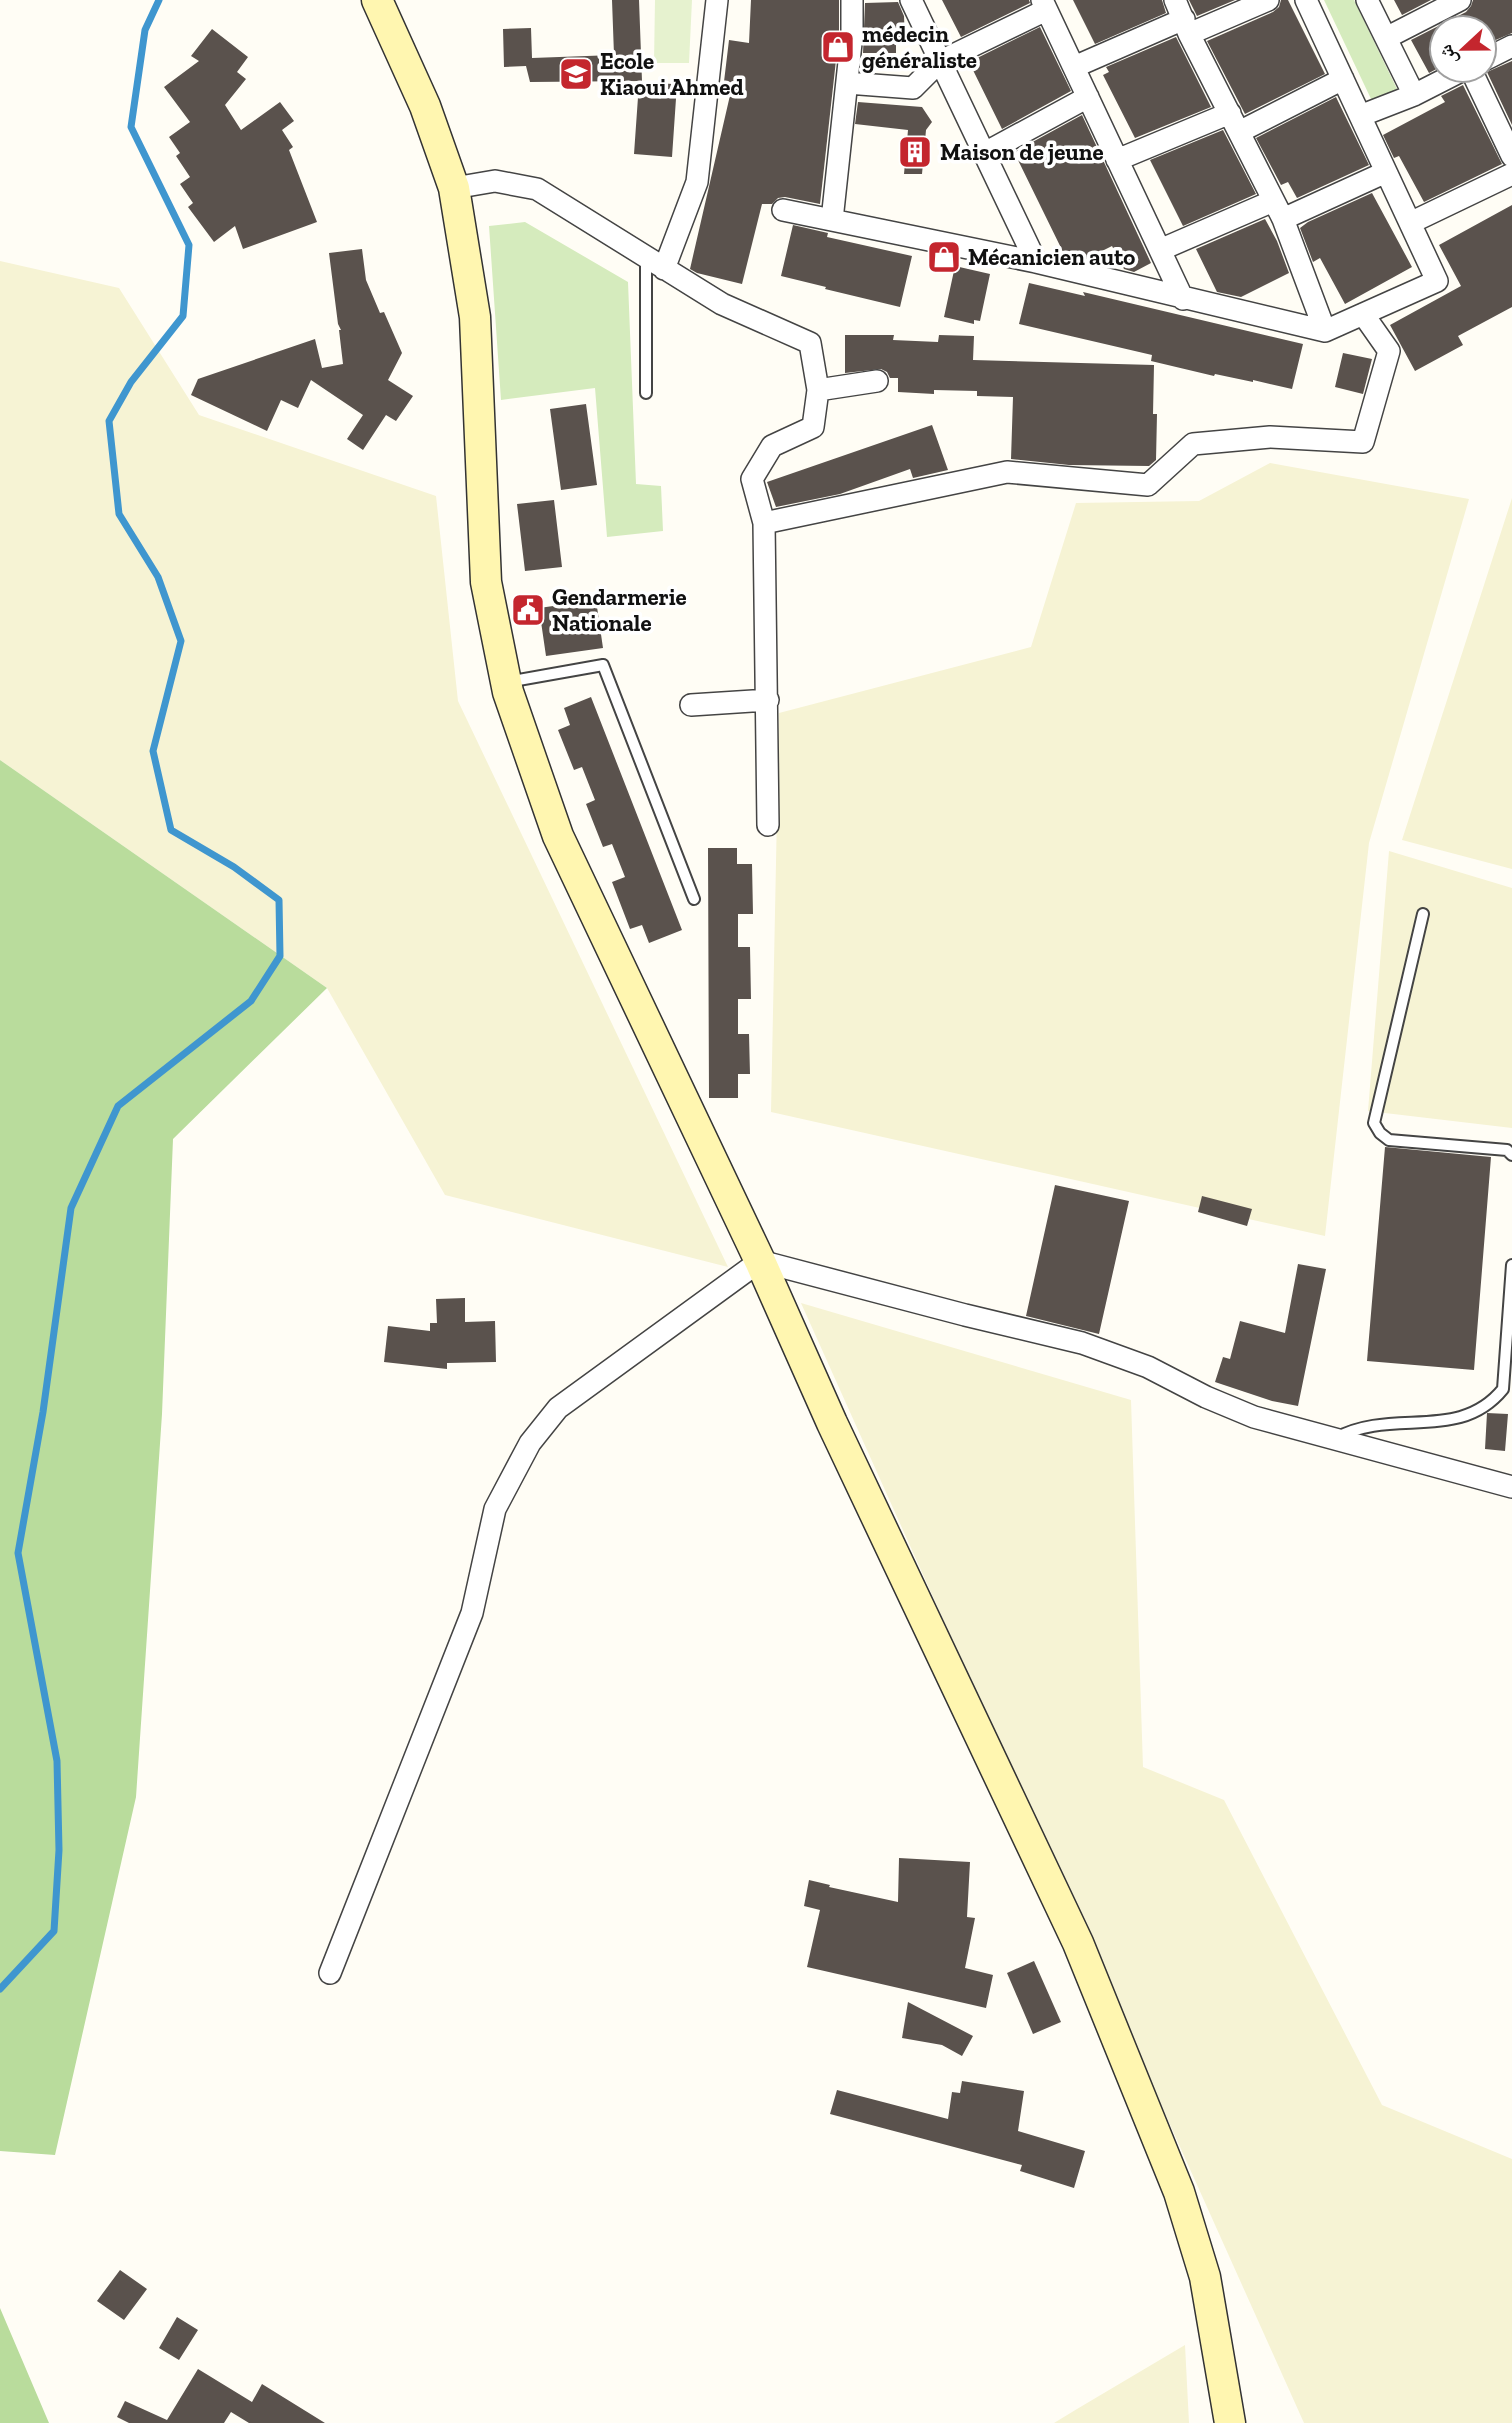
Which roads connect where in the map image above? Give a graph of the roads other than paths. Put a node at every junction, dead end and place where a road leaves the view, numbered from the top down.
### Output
1 (377, 0) edge
2 (717, 0) edge
3 (911, 0) edge
4 (1268, 0) edge
5 (1306, 0) edge
6 (1367, 0) edge
7 (1460, 0) edge
8 (854, 1) edge
9 (1044, 5) edge
10 (1183, 18) edge
11 (1385, 38) junction
12 (939, 62) junction
13 (1074, 67) junction
14 (1343, 79) junction
15 (847, 83) junction
16 (1436, 84) edge
17 (1478, 84) edge
18 (1414, 95) junction
19 (1088, 97) junction
20 (1360, 116) junction
21 (1235, 122) junction
22 (983, 154) junction
23 (1512, 156) edge
24 (1117, 160) junction
25 (1386, 172) junction
26 (1512, 174) edge
27 (454, 188) junction
28 (783, 210) dead end
29 (1278, 210) junction
30 (832, 220) junction
31 (1410, 223) junction
32 (1160, 250) junction
33 (1036, 262) junction
34 (655, 263) junction
35 (1183, 299) junction
36 (1363, 314) junction
37 (1325, 331) junction
38 (877, 382) dead end
39 (818, 390) junction
40 (646, 393) dead end
41 (764, 523) junction
42 (506, 682) junction
43 (768, 701) junction
44 (691, 705) dead end
45 (768, 825) dead end
46 (694, 899) dead end
47 (1423, 914) dead end
48 (1512, 1156) edge
49 (760, 1261) junction
50 (1512, 1265) edge
51 (1336, 1438) junction
52 (1512, 1487) edge
53 (330, 1973) dead end
54 (1230, 2423) edge

1 - 27 main road
2 - 34 street
3 - 12 street
4 - 10 street
5 - 14 street
6 - 11 street
7 - 11 street
8 - 15 street
9 - 12 street
9 - 13 street
10 - 13 street
10 - 21 street
11 - 18 street
12 - 15 street
12 - 22 street
13 - 19 street
14 - 20 street
14 - 21 street
15 - 30 street
16 - 18 street
17 - 23 street
18 - 20 street
19 - 22 street
19 - 24 street
20 - 25 street
21 - 24 street
21 - 29 street
22 - 33 street
24 - 32 street
25 - 29 street
25 - 31 street
26 - 31 street
27 - 34 street
27 - 42 main road
28 - 30 street
29 - 32 street
29 - 37 street
30 - 33 street
31 - 36 street
32 - 35 street
33 - 35 street
34 - 39 street
34 - 40 lane
35 - 37 street
36 - 37 street
36 - 41 street
38 - 39 street
39 - 41 street
41 - 43 street
42 - 46 lane
42 - 49 main road
43 - 44 street
43 - 45 street
47 - 48 lane
49 - 51 street
49 - 53 street
49 - 54 main road
50 - 51 lane
51 - 52 street

